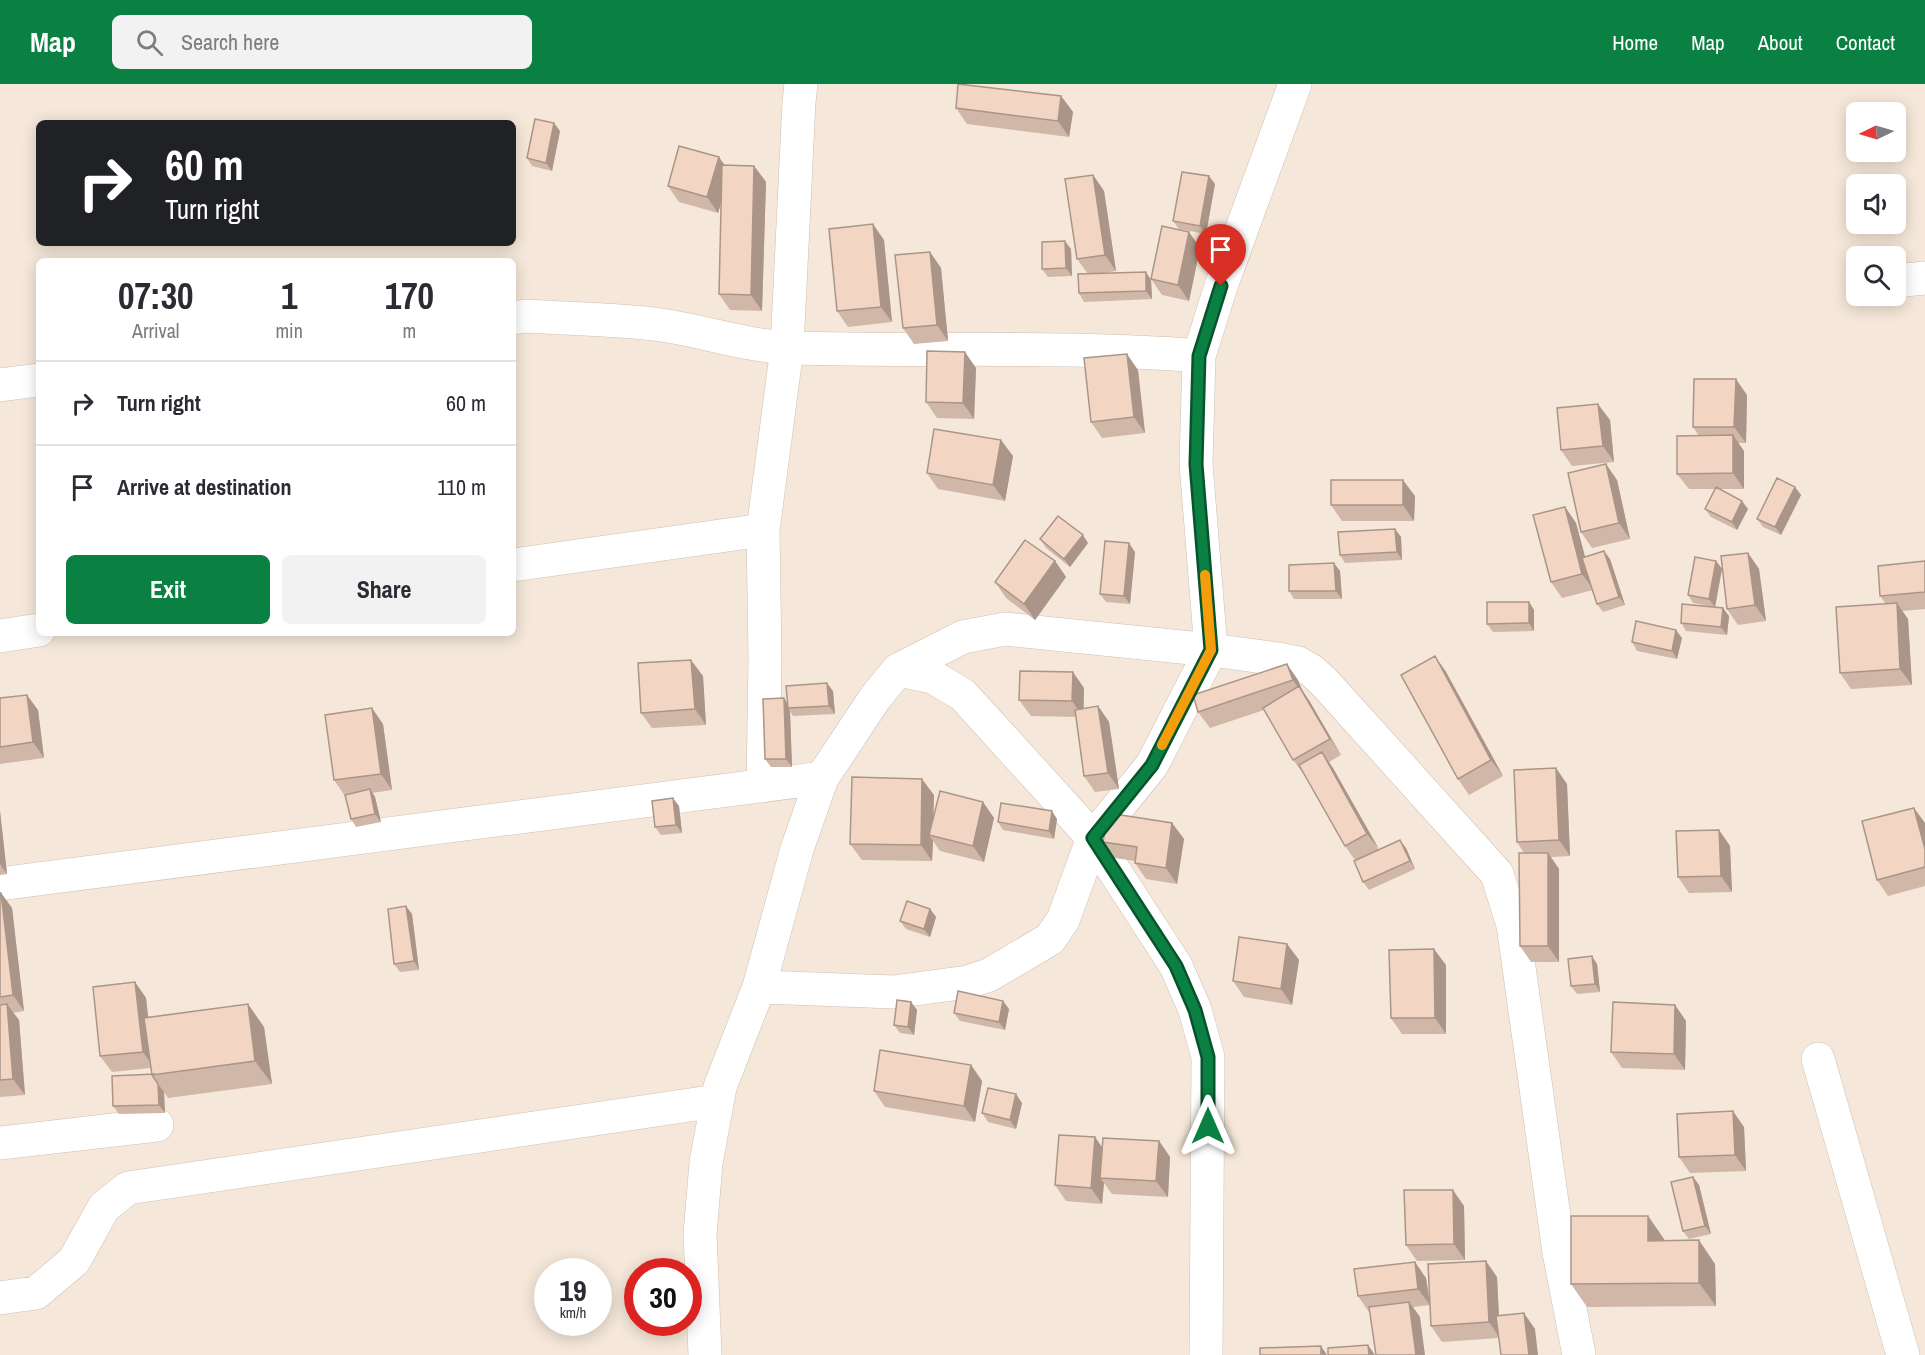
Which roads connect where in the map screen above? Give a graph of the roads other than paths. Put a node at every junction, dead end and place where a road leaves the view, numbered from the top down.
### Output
1 (1295, 84) edge
2 (798, 85) edge
3 (1925, 278) edge
4 (1906, 280) edge
5 (516, 318) edge
6 (787, 348) junction
7 (1199, 356) junction
8 (36, 380) edge
9 (0, 386) edge
10 (763, 530) junction
11 (516, 565) edge
12 (36, 630) edge
13 (0, 636) edge
14 (1211, 650) junction
15 (898, 670) junction
16 (822, 778) junction
17 (763, 786) junction
18 (1093, 838) junction
19 (0, 884) edge
20 (759, 987) junction
21 (1818, 1059) dead end
22 (717, 1101) junction
23 (157, 1125) dead end
24 (0, 1143) edge
25 (0, 1298) edge
26 (705, 1355) edge
27 (1206, 1355) edge
28 (1580, 1355) edge
29 (1904, 1355) edge

1 - 7 street
2 - 6 street
3 - 4 street
5 - 6 street
6 - 7 street
6 - 10 street
7 - 14 street
8 - 9 street
10 - 11 street
10 - 17 street
12 - 13 street
14 - 15 street
14 - 18 street
14 - 28 street
15 - 16 street
15 - 18 street
16 - 17 street
16 - 20 street
17 - 19 street
18 - 20 street
18 - 27 street
20 - 22 street
21 - 29 street
22 - 25 street
22 - 26 street
23 - 24 street

